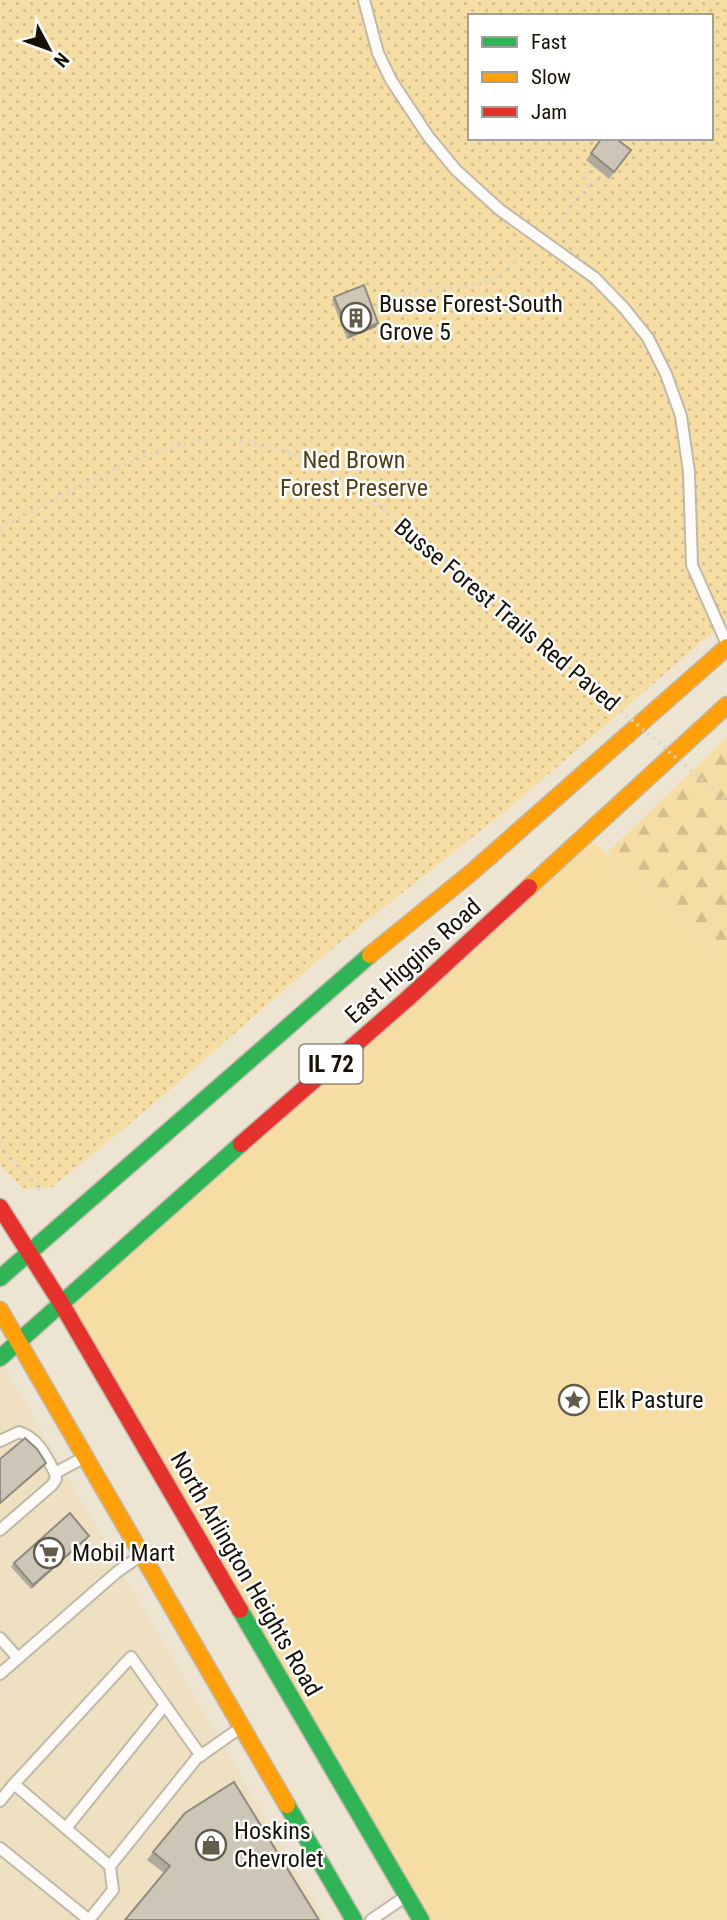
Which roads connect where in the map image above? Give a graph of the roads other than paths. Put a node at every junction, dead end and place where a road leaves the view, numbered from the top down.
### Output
1 (364, 0) edge
2 (727, 645) edge
3 (727, 705) edge
4 (0, 1207) edge
5 (29, 1253) junction
6 (0, 1278) edge
7 (61, 1303) junction
8 (0, 1310) edge
9 (19, 1342) junction
10 (0, 1358) edge
11 (0, 1441) edge
12 (85, 1457) junction
13 (55, 1473) junction
14 (0, 1530) edge
15 (142, 1555) junction
16 (0, 1638) edge
17 (18, 1658) junction
18 (0, 1674) edge
19 (165, 1705) junction
20 (242, 1727) junction
21 (201, 1756) junction
22 (15, 1784) junction
23 (0, 1801) edge
24 (66, 1828) junction
25 (0, 1848) edge
26 (110, 1866) junction
27 (407, 1895) junction
28 (354, 1920) edge
29 (371, 1920) edge
30 (421, 1920) edge

1 - 2 lane
2 - 5 main road, East Higgins Road / IL 72
3 - 7 main road, East Higgins Road / IL 72
4 - 5 main road, North Arlington Heights Road
5 - 6 main road, East Higgins Road / IL 72
5 - 7 main road, North Arlington Heights Road
7 - 9 main road, East Higgins Road / IL 72
7 - 27 main road, North Arlington Heights Road
8 - 9 main road
9 - 10 main road, East Higgins Road / IL 72
9 - 12 main road
11 - 13 lane
12 - 13 lane
12 - 15 main road
13 - 14 lane
15 - 17 lane
15 - 20 main road
16 - 17 lane
17 - 18 lane
19 - 21 lane
19 - 22 lane
19 - 24 lane
20 - 21 lane
20 - 28 main road
21 - 26 lane
22 - 23 lane
22 - 24 lane
24 - 26 lane
25 - 26 lane
27 - 29 lane
27 - 30 main road, North Arlington Heights Road

